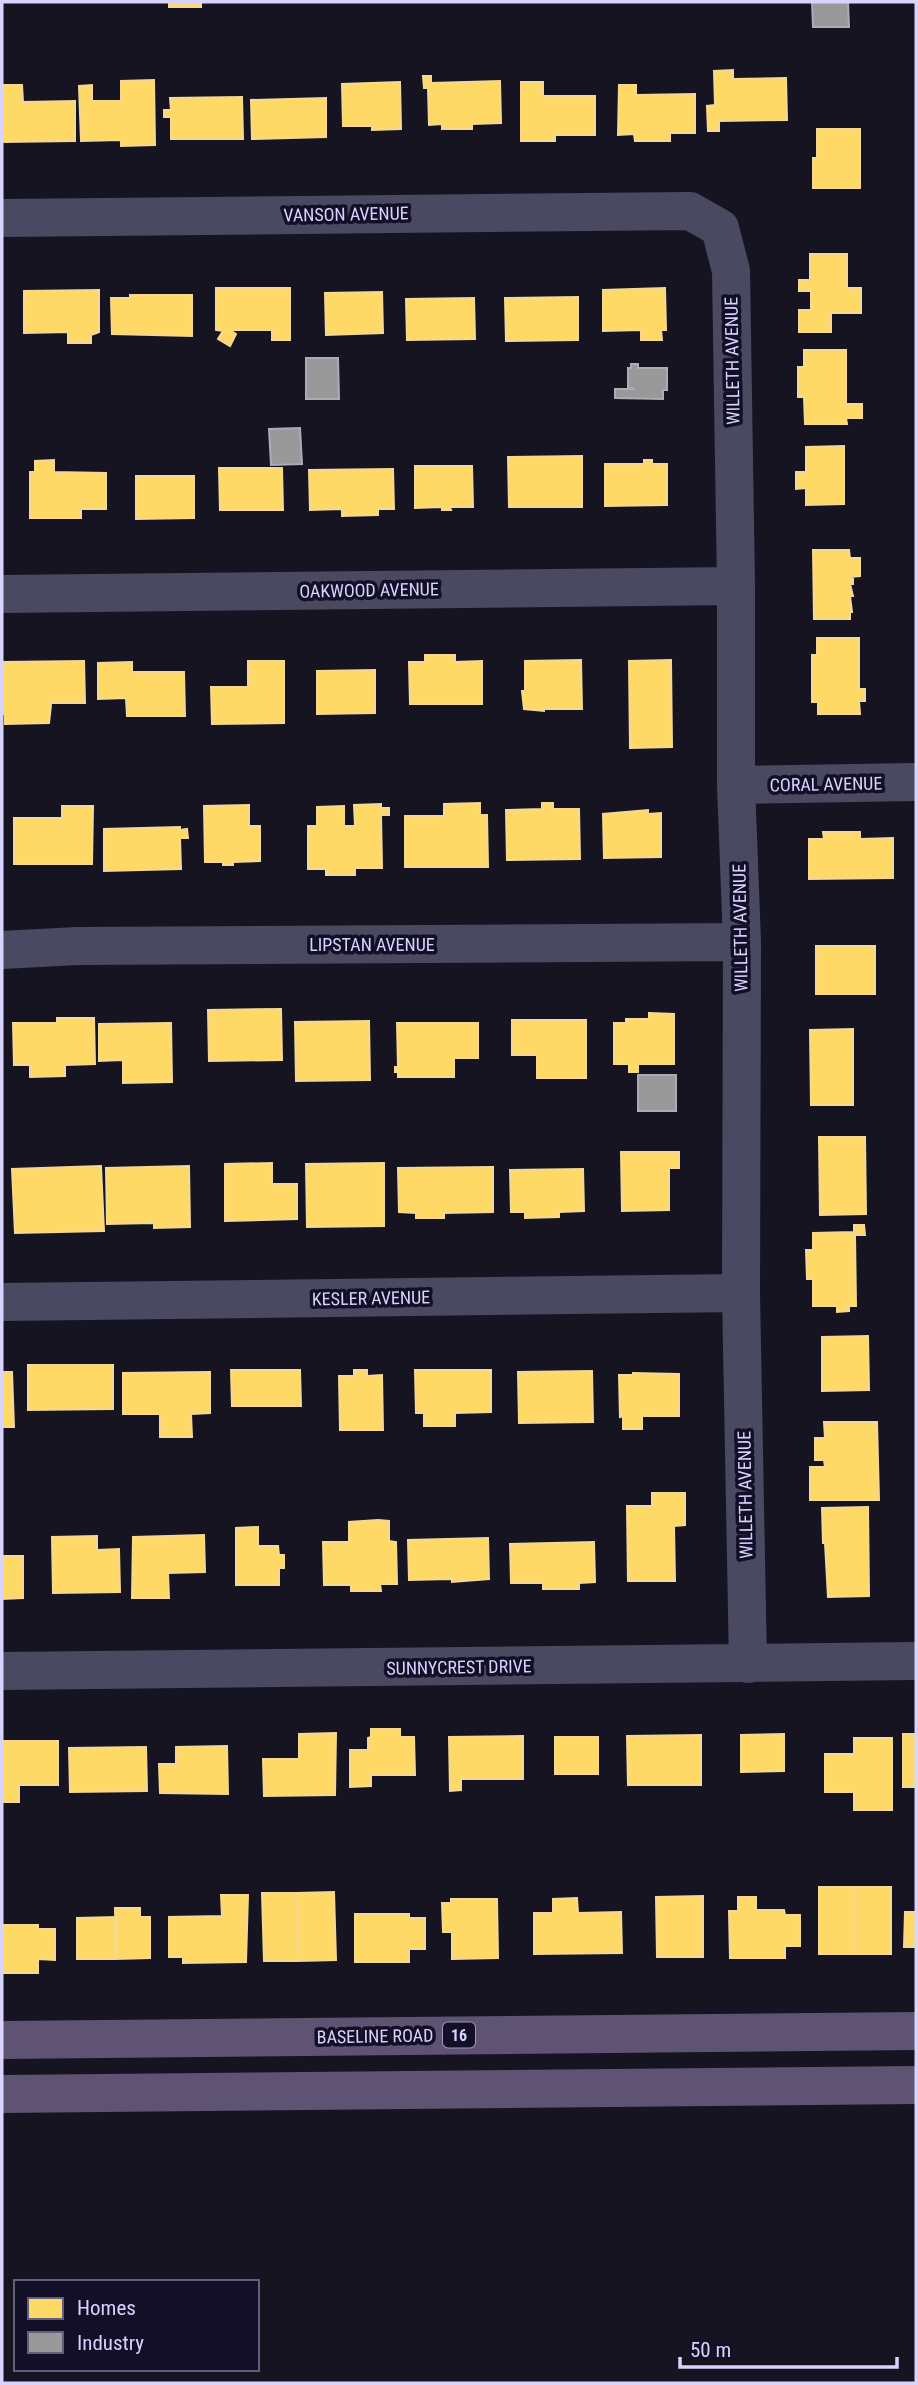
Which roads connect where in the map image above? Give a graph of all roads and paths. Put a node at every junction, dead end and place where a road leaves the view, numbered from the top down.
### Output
1 (690, 211) joint
2 (2, 218) edge
3 (736, 586) junction
4 (2, 594) edge
5 (916, 782) edge
6 (736, 785) junction
7 (742, 942) junction
8 (2, 950) edge
9 (741, 1293) junction
10 (2, 1302) edge
11 (916, 1661) edge
12 (748, 1664) junction
13 (2, 1671) edge
14 (916, 2031) edge
15 (2, 2040) edge
16 (916, 2085) edge
17 (2, 2094) edge

1 - 2 street, VANSON AVENUE
1 - 3 street, WILLETH AVENUE
3 - 4 street, OAKWOOD AVENUE
3 - 6 street, WILLETH AVENUE
5 - 6 street, CORAL AVENUE
6 - 7 street, WILLETH AVENUE
7 - 8 street, LIPSTAN AVENUE
7 - 9 street, WILLETH AVENUE
9 - 10 street, KESLER AVENUE
9 - 12 street, WILLETH AVENUE
11 - 12 street, SUNNYCREST DRIVE
12 - 13 street, SUNNYCREST DRIVE
14 - 15 main road, BASELINE ROAD / 16
16 - 17 main road

